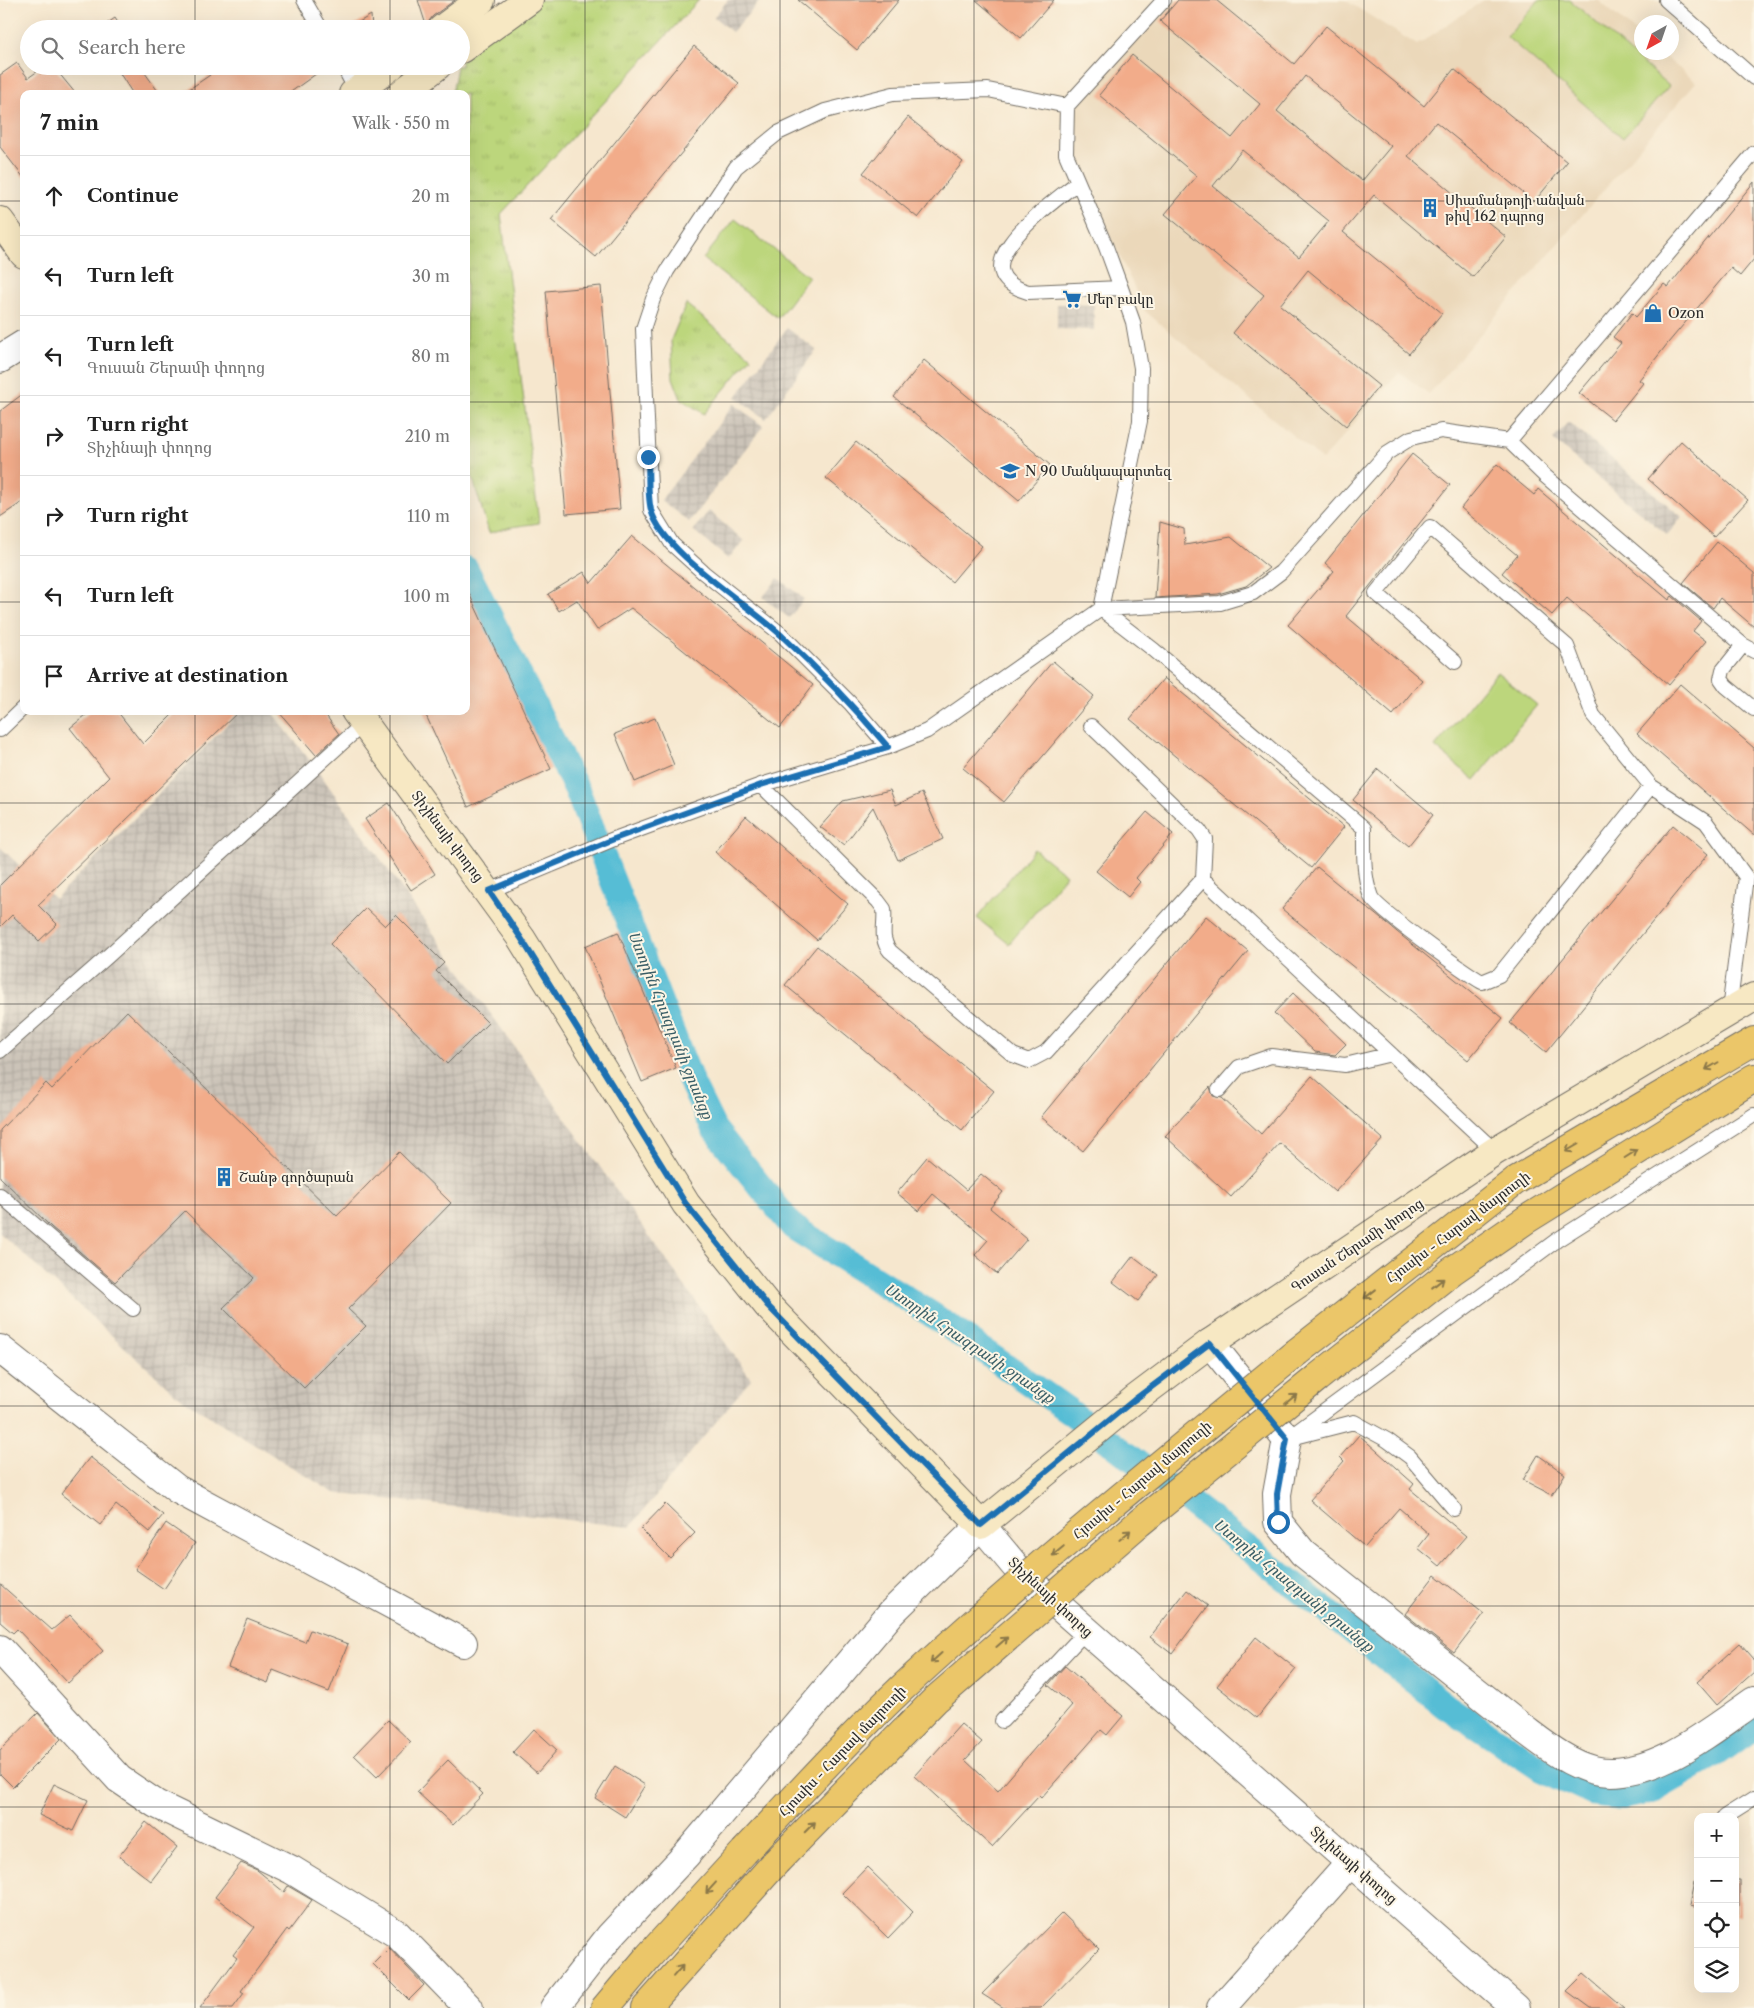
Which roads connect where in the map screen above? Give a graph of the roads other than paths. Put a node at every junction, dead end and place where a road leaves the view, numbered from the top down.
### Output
1 (304, 0) edge
2 (481, 0) edge
3 (529, 0) edge
4 (1164, 0) edge
5 (1666, 0) edge
6 (496, 11) edge
7 (316, 20) edge
8 (454, 20) edge
9 (470, 40) edge
10 (347, 75) edge
11 (379, 75) edge
12 (425, 75) edge
13 (1754, 78) edge
14 (355, 90) edge
15 (360, 90) edge
16 (406, 90) edge
17 (1067, 106) junction
18 (1754, 153) edge
19 (1078, 182) junction
20 (0, 221) edge
21 (20, 248) edge
22 (1121, 288) junction
23 (20, 346) edge
24 (0, 359) edge
25 (1509, 442) junction
26 (1101, 609) junction
27 (1748, 648) edge
28 (1455, 662) dead end
29 (1754, 709) edge
30 (20, 710) edge
31 (360, 717) edge
32 (1091, 726) dead end
33 (0, 730) edge
34 (888, 747) junction
35 (761, 785) junction
36 (1651, 786) junction
37 (1203, 879) junction
38 (489, 891) junction
39 (1754, 997) edge
40 (1729, 1011) junction
41 (1754, 1041) edge
42 (0, 1050) edge
43 (1391, 1054) junction
44 (1754, 1078) edge
45 (1219, 1090) dead end
46 (1754, 1114) edge
47 (1495, 1151) junction
48 (0, 1195) edge
49 (133, 1308) dead end
50 (1210, 1343) junction
51 (0, 1349) edge
52 (1287, 1439) junction
53 (1454, 1509) dead end
54 (981, 1525) junction
55 (1087, 1630) junction
56 (464, 1643) dead end
57 (0, 1650) edge
58 (1754, 1701) edge
59 (1002, 1722) dead end
60 (1754, 1798) edge
61 (1730, 1813) edge
62 (1351, 1862) junction
63 (469, 2008) edge
64 (554, 2008) edge
65 (605, 2008) edge
66 (646, 2008) edge
67 (1221, 2008) edge
68 (1516, 2008) edge

1 - 7 lane
2 - 8 main road
3 - 6 main road
4 - 17 lane
5 - 13 lane
6 - 9 main road
10 - 14 lane
11 - 15 main road
12 - 16 main road
17 - 19 lane
17 - 34 lane
18 - 25 lane
19 - 22 lane
19 - 22 lane
20 - 21 main road
22 - 26 lane
23 - 24 street
25 - 26 lane
25 - 27 lane
26 - 34 lane
26 - 36 lane
27 - 29 lane
28 - 36 lane
30 - 33 lane
31 - 38 main road, Տիչինայի փողոց
31 - 42 lane
32 - 37 lane
34 - 35 lane
35 - 37 lane
35 - 38 lane
36 - 40 lane
37 - 43 lane
38 - 54 main road, Տիչինայի փողոց
39 - 40 main road, Գուսան Շերամի փողոց
40 - 47 main road, Գուսան Շերամի փողոց
41 -> 65 highway, Հյուսիս - Հարավ մայրուղի, bridge
43 - 45 lane
43 - 47 lane
66 -> 44 highway, bridge
46 - 52 lane
47 - 50 main road, Գուսան Շերամի փողոց
48 - 49 lane
50 - 52 street
50 - 54 main road, Գուսան Շերամի փողոց
51 - 56 street
52 - 53 lane
52 - 58 street
54 - 55 street, Տիչինայի փողոց
54 - 64 street
55 - 59 lane
55 - 62 street, Տիչինայի փողոց
57 - 63 street
60 - 61 lane
62 - 67 street
62 - 68 street, Տիչինայի փողոց

